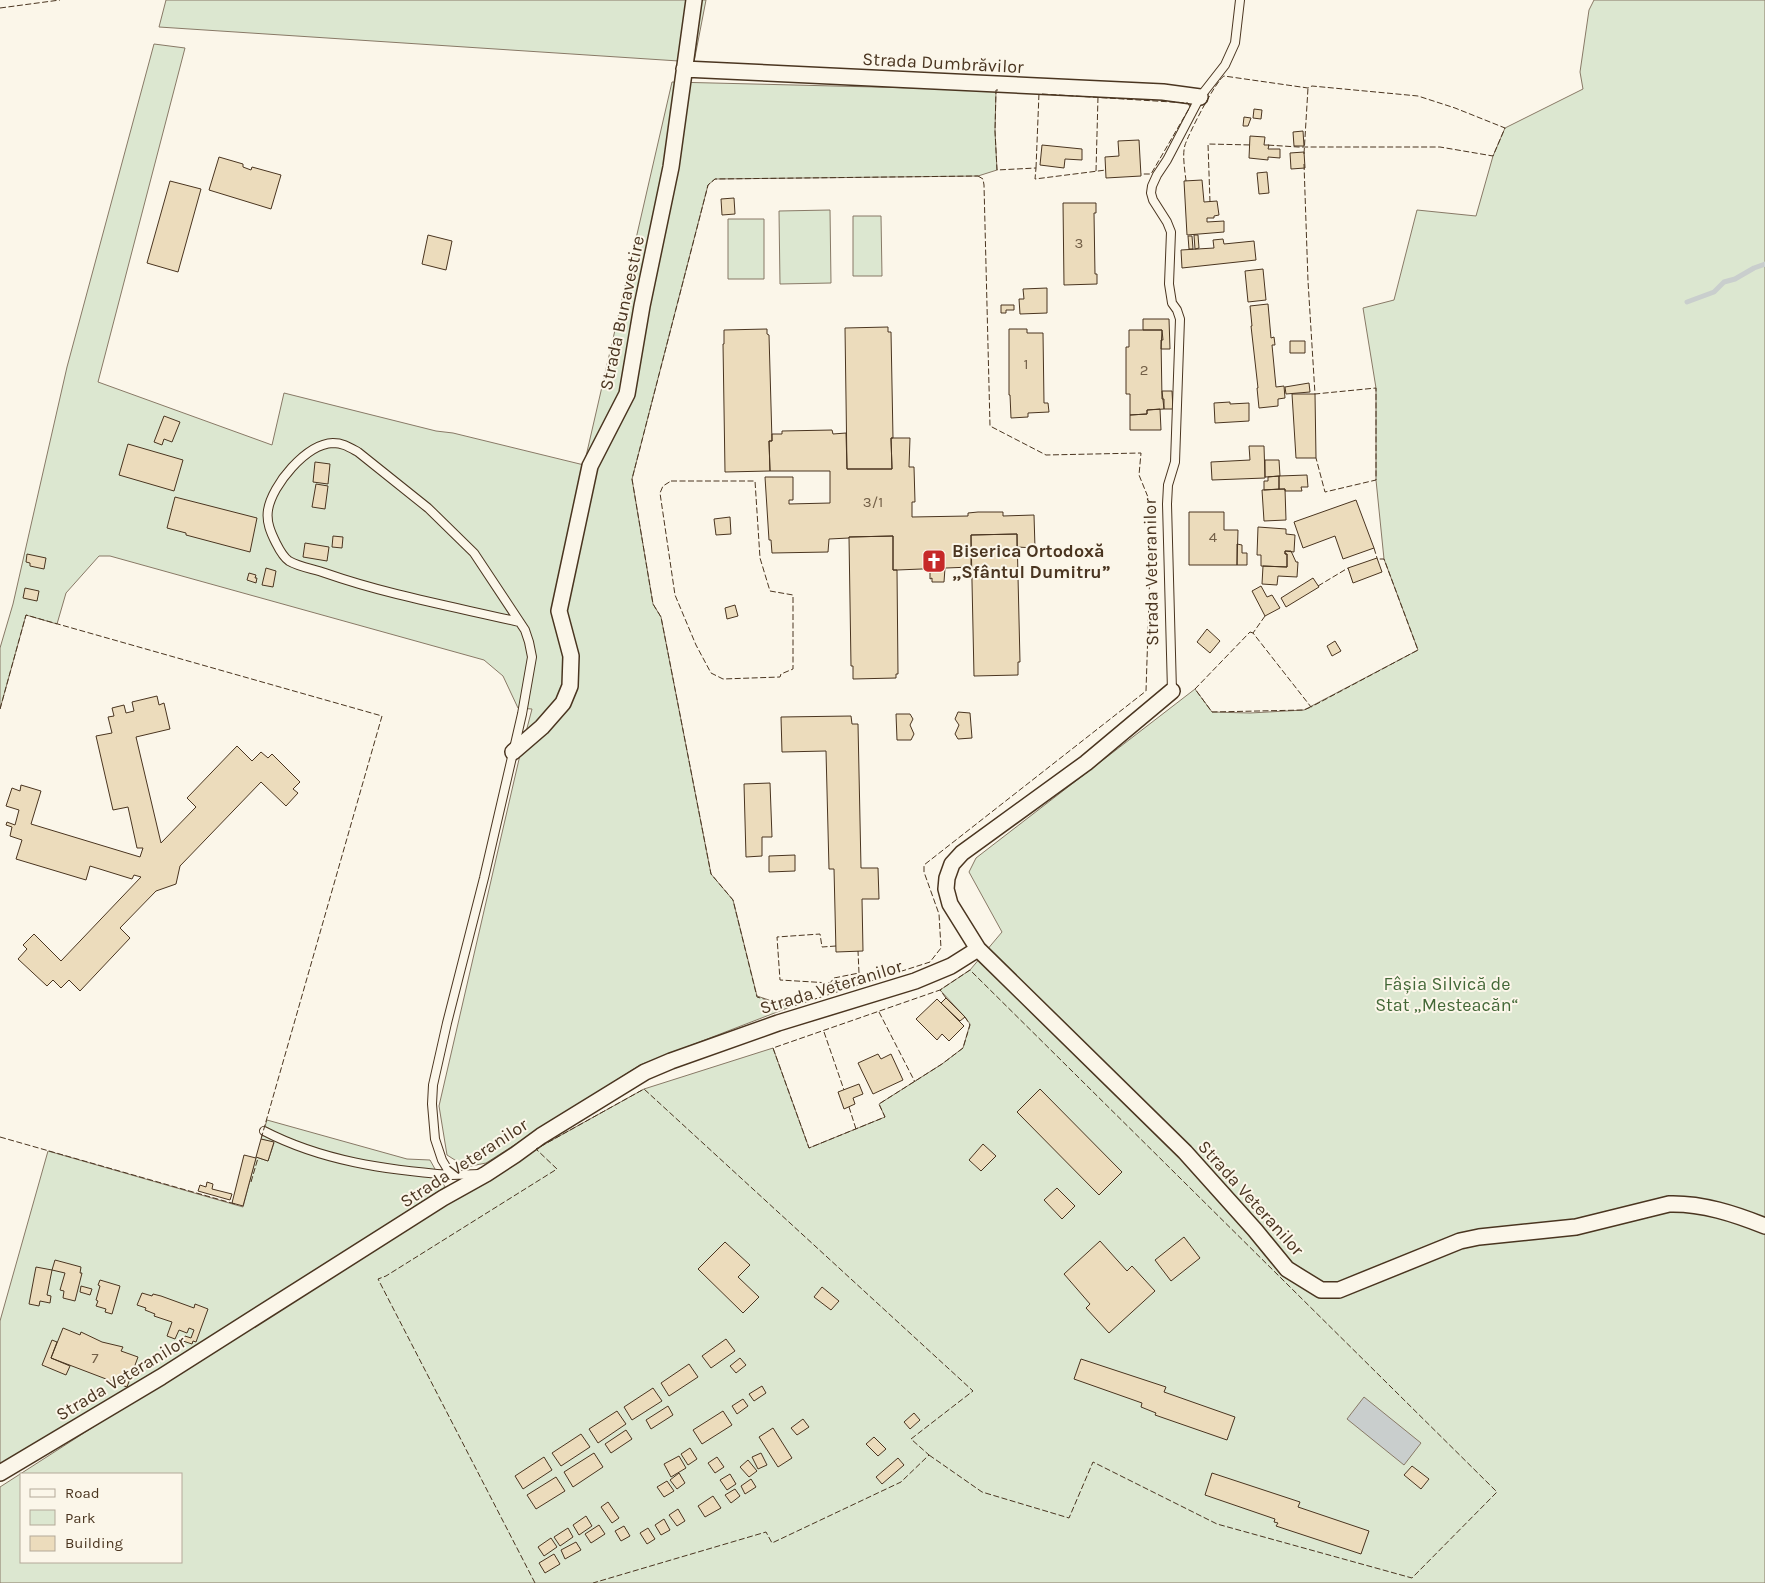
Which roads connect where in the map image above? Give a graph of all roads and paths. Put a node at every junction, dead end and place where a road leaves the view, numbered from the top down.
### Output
1 (694, 0) edge
2 (1240, 0) edge
3 (684, 69) junction
4 (1200, 97) junction
5 (520, 622) junction
6 (1172, 691) joint
7 (513, 752) junction
8 (978, 949) junction
9 (264, 1131) dead end
10 (486, 1174) junction
11 (451, 1176) junction
12 (1765, 1226) edge
13 (0, 1474) edge

1 - 3 street, Strada Bunavestire
2 - 4 lane
3 - 4 street, Strada Dumbrăvilor
3 - 7 street, Strada Bunavestire
4 - 6 lane, Strada Veteranilor
5 - 5 lane
5 - 7 lane
6 - 8 street, Strada Veteranilor
7 - 11 lane
8 - 10 street, Strada Veteranilor
8 - 12 street, Strada Veteranilor
9 - 11 lane
10 - 11 lane
10 - 13 street, Strada Veteranilor

